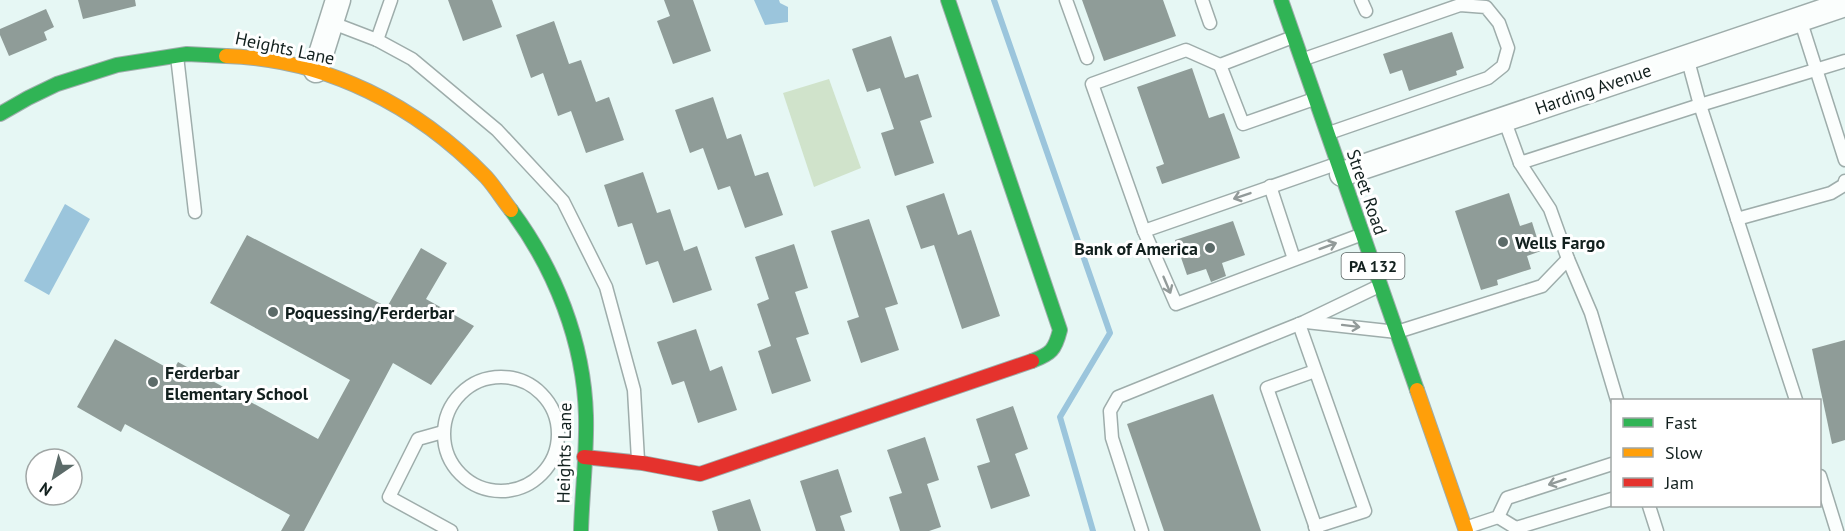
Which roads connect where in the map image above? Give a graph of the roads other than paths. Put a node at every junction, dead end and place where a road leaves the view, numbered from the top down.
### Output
1 (391, 0) edge
2 (948, 0) edge
3 (1066, 0) edge
4 (1202, 0) edge
5 (1281, 0) edge
6 (1845, 4) edge
7 (334, 11) edge
8 (1800, 19) junction
9 (1210, 23) dead end
10 (1294, 36) junction
11 (377, 40) junction
12 (177, 55) junction
13 (1687, 57) junction
14 (1087, 58) dead end
15 (1302, 59) junction
16 (1845, 61) edge
17 (1220, 65) junction
18 (1817, 69) junction
19 (316, 70) junction
20 (1316, 99) junction
21 (1700, 105) junction
22 (0, 114) edge
23 (1504, 119) junction
24 (1328, 134) junction
25 (1845, 160) edge
26 (1520, 163) junction
27 (1340, 168) junction
28 (1845, 182) edge
29 (1270, 186) junction
30 (195, 212) dead end
31 (1737, 219) junction
32 (1144, 231) junction
33 (1362, 234) junction
34 (1294, 259) junction
35 (1568, 259) junction
36 (1381, 286) junction
37 (1301, 323) junction
38 (1397, 332) junction
39 (1315, 371) junction
40 (1617, 399) edge
41 (1796, 399) edge
42 (443, 432) junction
43 (569, 455) junction
44 (638, 461) junction
45 (1611, 464) edge
46 (1821, 479) edge
47 (1611, 499) edge
48 (1649, 507) edge
49 (1498, 517) junction
50 (1316, 529) edge
51 (1462, 530) edge
52 (451, 531) edge
53 (581, 531) edge
54 (1142, 531) edge
55 (1657, 531) edge
56 (1837, 531) edge

1 - 11 lane
2 - 44 street
3 - 14 lane
4 - 9 lane
5 - 10 street, Street Road / PA 132
6 - 8 street, Harding Avenue
7 - 11 lane
7 - 19 street
8 - 13 street, Harding Avenue
8 - 18 lane
10 - 15 street, Street Road / PA 132
10 - 17 lane
11 - 44 lane
12 - 19 street, Heights Lane
12 - 22 street, Heights Lane
12 - 30 lane
13 - 21 lane
13 - 23 street, Harding Avenue
15 - 20 street, Street Road / PA 132
15 - 24 lane
16 - 18 lane
17 - 20 lane
17 - 32 lane
18 - 21 lane
18 - 25 lane
19 - 43 street, Heights Lane
20 - 24 street, Street Road / PA 132
21 - 26 lane
21 - 31 lane
23 - 26 lane
23 - 27 street, Harding Avenue
24 - 27 street, Street Road / PA 132
26 - 35 lane
27 - 29 lane
27 - 33 street, Street Road / PA 132
28 - 31 lane
29 -> 32 lane
29 - 34 lane
31 - 41 lane
32 -> 34 lane
34 -> 33 lane
33 - 36 street, Street Road / PA 132
35 - 38 lane
35 - 40 lane
36 - 37 lane
36 - 38 street, Street Road / PA 132
37 -> 38 lane
37 - 39 lane
37 - 54 lane
38 - 51 street, Street Road / PA 132
39 - 50 lane
39 - 50 lane
42 - 43 lane
42 - 43 lane
42 - 52 lane
43 - 44 street
43 - 53 street, Heights Lane
45 -> 49 lane
46 - 56 lane
47 - 49 lane
48 - 55 lane
49 - 51 lane

